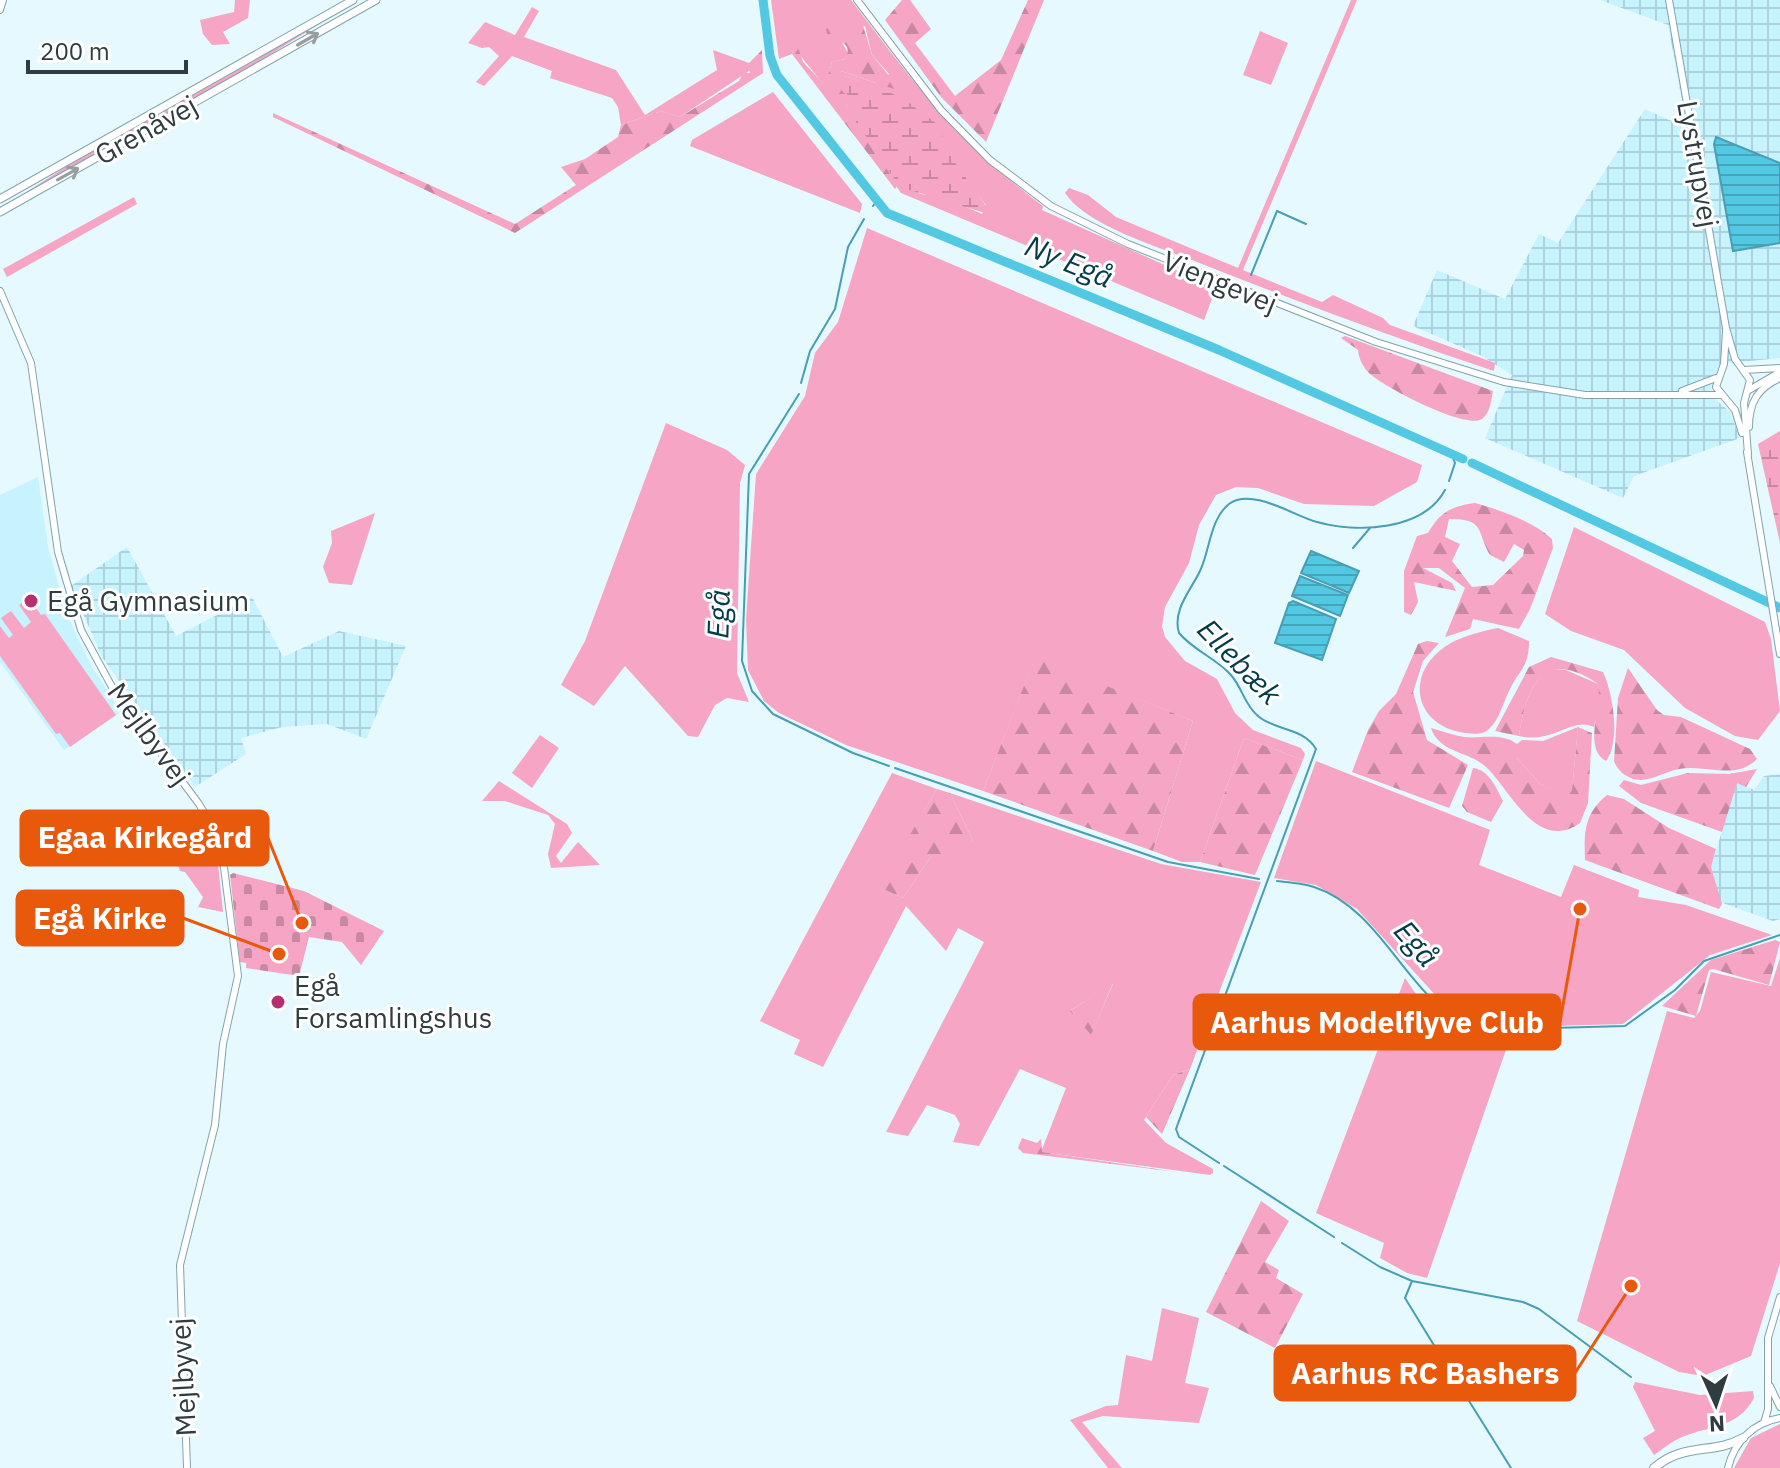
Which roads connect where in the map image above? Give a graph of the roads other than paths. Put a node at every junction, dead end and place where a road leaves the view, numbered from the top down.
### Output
1 (3, 0) edge
2 (353, 0) edge
3 (376, 0) edge
4 (857, 0) edge
5 (1669, 0) edge
6 (0, 10) edge
7 (0, 199) edge
8 (0, 212) edge
9 (0, 291) edge
10 (1726, 328) junction
11 (1742, 369) junction
12 (1780, 373) edge
13 (1719, 374) junction
14 (1748, 393) junction
15 (1671, 394) junction
16 (1723, 398) junction
17 (1748, 450) junction
18 (1780, 654) edge
19 (1780, 1297) edge
20 (1767, 1373) junction
21 (1780, 1407) edge
22 (1780, 1418) edge
23 (1764, 1423) junction
24 (1743, 1438) junction
25 (187, 1468) edge
26 (1654, 1468) edge
27 (1728, 1468) edge

1 - 6 street
2 - 7 main road, Grenåvej
8 -> 3 main road, Grenåvej
4 - 15 street, Viengevej
5 - 10 street, Lystrupvej
9 - 25 street, Mejlbyvej
10 - 11 street, Lystrupvej
10 - 13 street, Lystrupvej
11 - 12 street
11 - 13 street
11 - 14 street
12 - 14 street
12 - 17 street
13 - 15 street, Viengevej
13 - 16 street
14 - 16 street
14 - 17 street
15 - 16 street, Viengevej
16 - 17 street
17 - 18 street
19 - 20 street
20 - 21 street
20 - 23 street
22 - 23 street
23 - 24 street
24 - 26 highway
24 - 27 street

